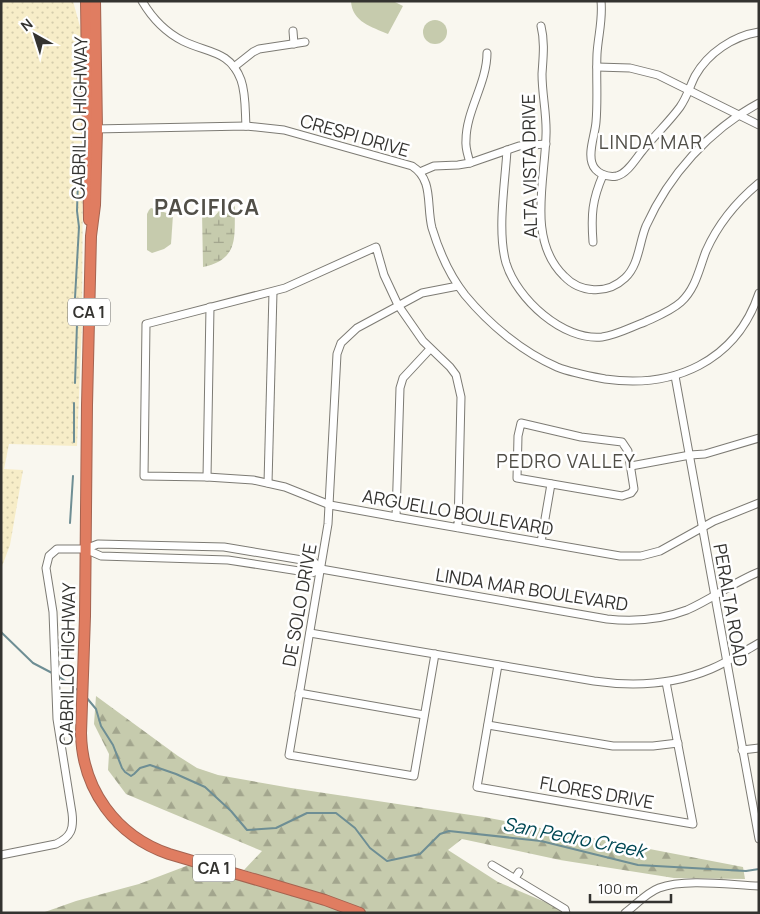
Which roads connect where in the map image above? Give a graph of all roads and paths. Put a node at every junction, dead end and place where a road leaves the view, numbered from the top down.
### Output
1 (86, 1) edge
2 (95, 1) edge
3 (142, 1) edge
4 (601, 1) edge
5 (541, 26) dead end
6 (293, 32) dead end
7 (759, 32) edge
8 (305, 42) dead end
9 (294, 44) junction
10 (487, 53) dead end
11 (234, 67) junction
12 (597, 67) junction
13 (689, 90) junction
14 (759, 103) edge
15 (740, 114) junction
16 (759, 124) edge
17 (246, 126) junction
18 (92, 130) junction
19 (546, 144) junction
20 (506, 150) junction
21 (470, 162) junction
22 (420, 172) junction
23 (603, 175) junction
24 (759, 183) edge
25 (593, 242) dead end
26 (458, 286) junction
27 (273, 292) junction
28 (759, 293) edge
29 (398, 305) junction
30 (210, 307) junction
31 (430, 349) junction
32 (676, 376) junction
33 (759, 438) edge
34 (690, 456) junction
35 (631, 466) junction
36 (207, 477) junction
37 (268, 483) junction
38 (551, 484) junction
39 (759, 503) edge
40 (330, 505) junction
41 (396, 517) junction
42 (703, 527) junction
43 (458, 528) junction
44 (541, 542) junction
45 (84, 549) junction
46 (321, 569) junction
47 (759, 572) edge
48 (714, 595) junction
49 (310, 633) junction
50 (759, 643) edge
51 (435, 654) junction
52 (726, 662) junction
53 (498, 664) junction
54 (666, 682) junction
55 (299, 693) junction
56 (424, 715) junction
57 (488, 725) junction
58 (678, 743) junction
59 (759, 748) edge
60 (742, 750) junction
61 (756, 809) edge
62 (759, 839) edge
63 (1, 855) edge
64 (492, 865) dead end
65 (759, 886) edge
66 (360, 913) edge
67 (566, 913) edge
68 (625, 913) edge

1 - 18 highway, CABRILLO HIGHWAY / CA 1
2 - 18 highway, CABRILLO HIGHWAY / CA 1
3 - 11 street
4 - 12 street
5 - 19 street, ALTA VISTA DRIVE
6 - 9 street
7 - 13 street
8 - 9 street
9 - 11 street
10 - 21 street
11 - 17 street
12 - 13 street
12 - 23 street
13 - 15 street
13 - 23 street
14 - 15 street, ALTA VISTA DRIVE
15 - 16 street
15 - 19 street, ALTA VISTA DRIVE
17 - 18 street, CRESPI DRIVE
17 - 22 street, CRESPI DRIVE
18 - 45 highway, CABRILLO HIGHWAY / CA 1
19 - 20 street
20 - 21 street
20 - 24 street
21 - 22 street
22 - 26 street, CRESPI DRIVE
23 - 25 street
26 - 29 street, DE SOLO DRIVE
26 - 32 street, CRESPI DRIVE
27 - 29 street
27 - 30 street
27 - 37 street
28 - 32 street, CRESPI DRIVE
29 - 31 street
29 - 40 street, DE SOLO DRIVE
30 - 36 street
30 - 36 street, ARGUELLO BOULEVARD
31 - 41 street
31 - 43 street
32 - 34 street, PERALTA ROAD
33 - 34 street
34 - 35 street
34 - 42 street, PERALTA ROAD
35 - 38 street
35 - 38 street
36 - 37 street, ARGUELLO BOULEVARD
37 - 40 street, ARGUELLO BOULEVARD
38 - 44 street
39 - 42 street, ARGUELLO BOULEVARD
40 - 41 street, ARGUELLO BOULEVARD
40 - 46 street, DE SOLO DRIVE
41 - 43 street, ARGUELLO BOULEVARD
42 - 44 street, ARGUELLO BOULEVARD
42 - 48 street, PERALTA ROAD
43 - 44 street, ARGUELLO BOULEVARD
45 - 46 street, LINDA MAR BOULEVARD
45 - 46 street, LINDA MAR BOULEVARD
45 - 63 street
45 - 66 highway, CABRILLO HIGHWAY / CA 1
46 - 48 street, LINDA MAR BOULEVARD
46 - 49 street, DE SOLO DRIVE
47 - 48 street, LINDA MAR BOULEVARD
48 - 52 street, PERALTA ROAD
49 - 51 street
49 - 55 street, DE SOLO DRIVE
50 - 52 street
51 - 53 street
51 - 56 street, DE SOLO DRIVE
52 - 54 street
52 - 60 street, PERALTA ROAD
53 - 54 street
53 - 57 street, FLORES DRIVE
54 - 58 street, FLORES DRIVE
55 - 56 street
55 - 56 street, DE SOLO DRIVE
57 - 58 street
57 - 58 street, FLORES DRIVE
59 - 60 street
60 - 61 street, PERALTA ROAD
61 - 62 street, PERALTA ROAD
64 - 67 street
65 - 68 street

